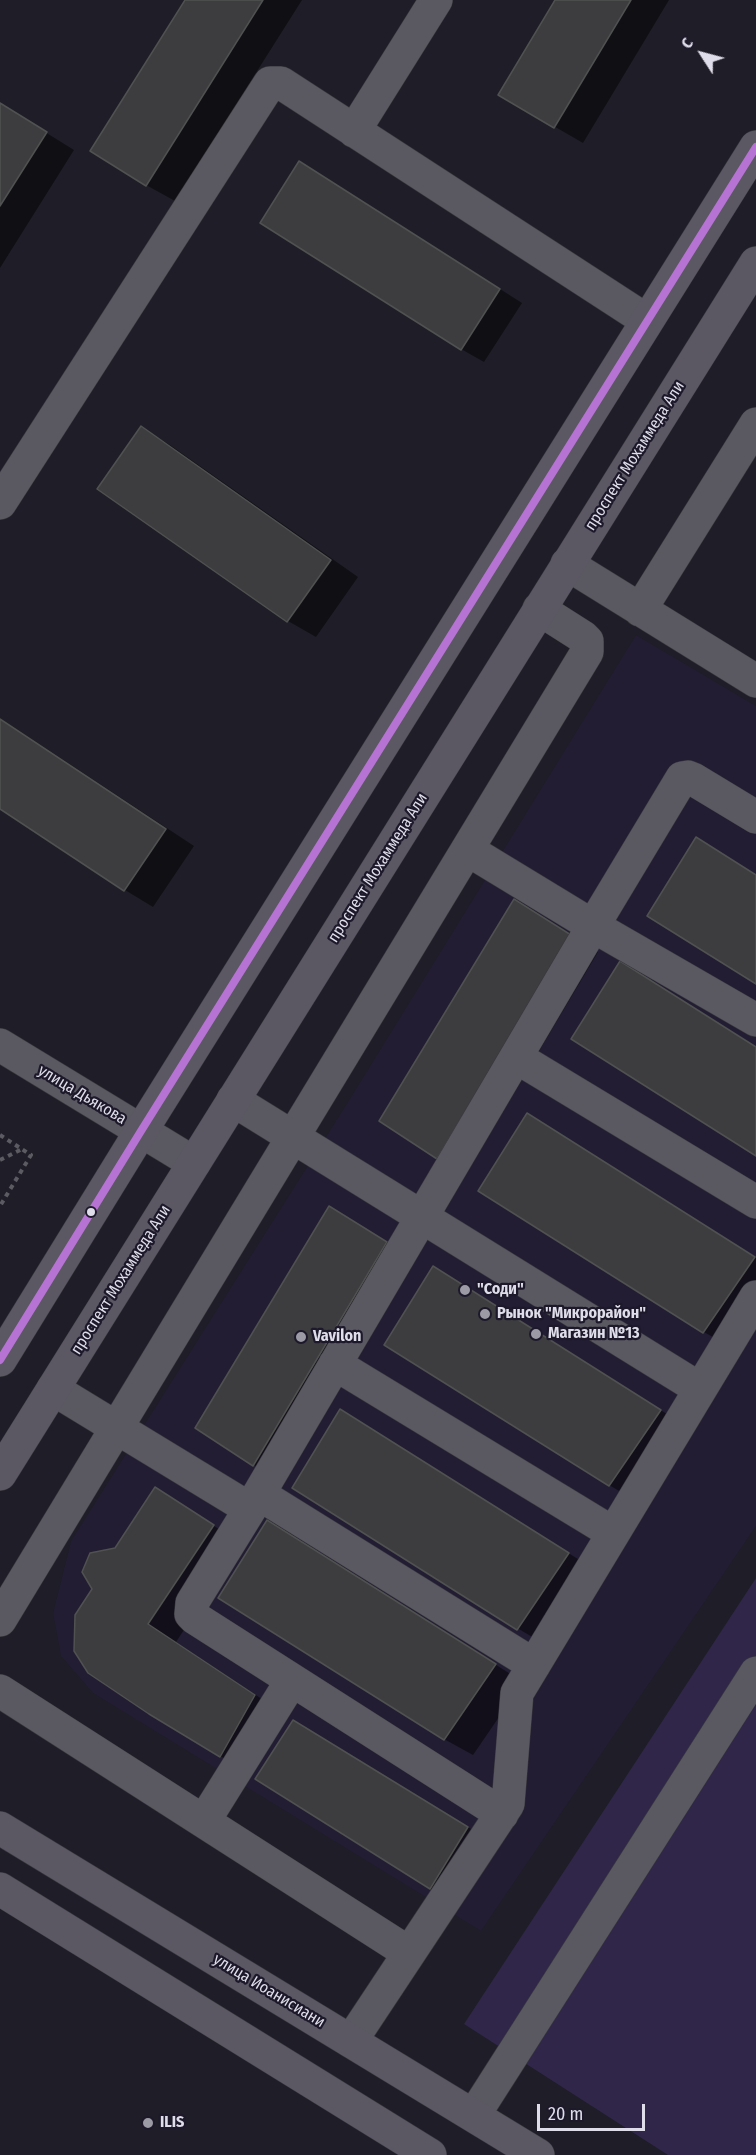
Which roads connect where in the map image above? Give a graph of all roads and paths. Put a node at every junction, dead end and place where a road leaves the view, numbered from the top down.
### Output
1 (436, 0) edge
2 (354, 131) junction
3 (756, 147) edge
4 (756, 262) edge
5 (646, 320) junction
6 (756, 424) edge
7 (0, 502) edge
8 (567, 564) junction
9 (539, 609) junction
10 (640, 610) junction
11 (756, 681) edge
12 (756, 817) edge
13 (468, 850) junction
14 (593, 926) junction
15 (756, 1020) edge
16 (0, 1045) edge
17 (516, 1057) junction
18 (233, 1100) junction
19 (141, 1131) junction
20 (0, 1135) edge
21 (293, 1137) junction
22 (22, 1149) junction
23 (0, 1160) edge
24 (194, 1163) junction
25 (756, 1202) edge
26 (0, 1206) edge
27 (422, 1217) junction
28 (756, 1297) edge
29 (0, 1360) edge
30 (335, 1364) junction
31 (53, 1389) junction
32 (700, 1389) junction
33 (116, 1428) junction
34 (0, 1474) edge
35 (254, 1502) junction
36 (613, 1533) junction
37 (0, 1620) edge
38 (534, 1665) junction
39 (756, 1672) edge
40 (292, 1680) junction
41 (0, 1690) edge
42 (502, 1814) junction
43 (204, 1821) junction
44 (0, 1828) edge
45 (0, 1889) edge
46 (409, 1953) junction
47 (351, 2041) junction
48 (474, 2115) junction
49 (430, 2155) edge
50 (538, 2155) edge

1 - 2 street
2 - 5 street
2 - 7 street
3 - 5 main road
4 - 8 main road, проспект Мохаммеда Али
5 - 19 main road
6 - 10 street
8 - 9 main road, проспект Мохаммеда Али
8 - 10 street
9 - 13 street
9 - 18 main road, проспект Мохаммеда Али
10 - 11 street
12 - 14 street
13 - 14 street
13 - 21 street
14 - 15 street
14 - 17 street
16 - 19 street, улица Дьякова
17 - 25 street
17 - 27 street
18 - 21 street
18 - 24 main road, проспект Мохаммеда Али
19 - 24 street, улица Дьякова
19 - 29 main road
20 - 22 path
21 - 27 street
21 - 33 street
22 - 23 path
22 - 26 path
24 - 31 main road, проспект Мохаммеда Али
27 - 30 street
27 - 32 street
28 - 32 street
30 - 35 street
30 - 36 street
31 - 33 street
31 - 34 main road, проспект Мохаммеда Али
32 - 36 street
33 - 35 street
33 - 37 street
35 - 38 street
35 - 40 street
36 - 38 street
38 - 42 street
39 - 48 street
40 - 42 street
40 - 43 street
41 - 43 street
42 - 46 street
43 - 46 street
44 - 47 main road, улица Иоанисиани
45 - 49 main road
46 - 47 street
47 - 48 main road, улица Иоанисиани
48 - 50 main road, улица Иоанисиани

